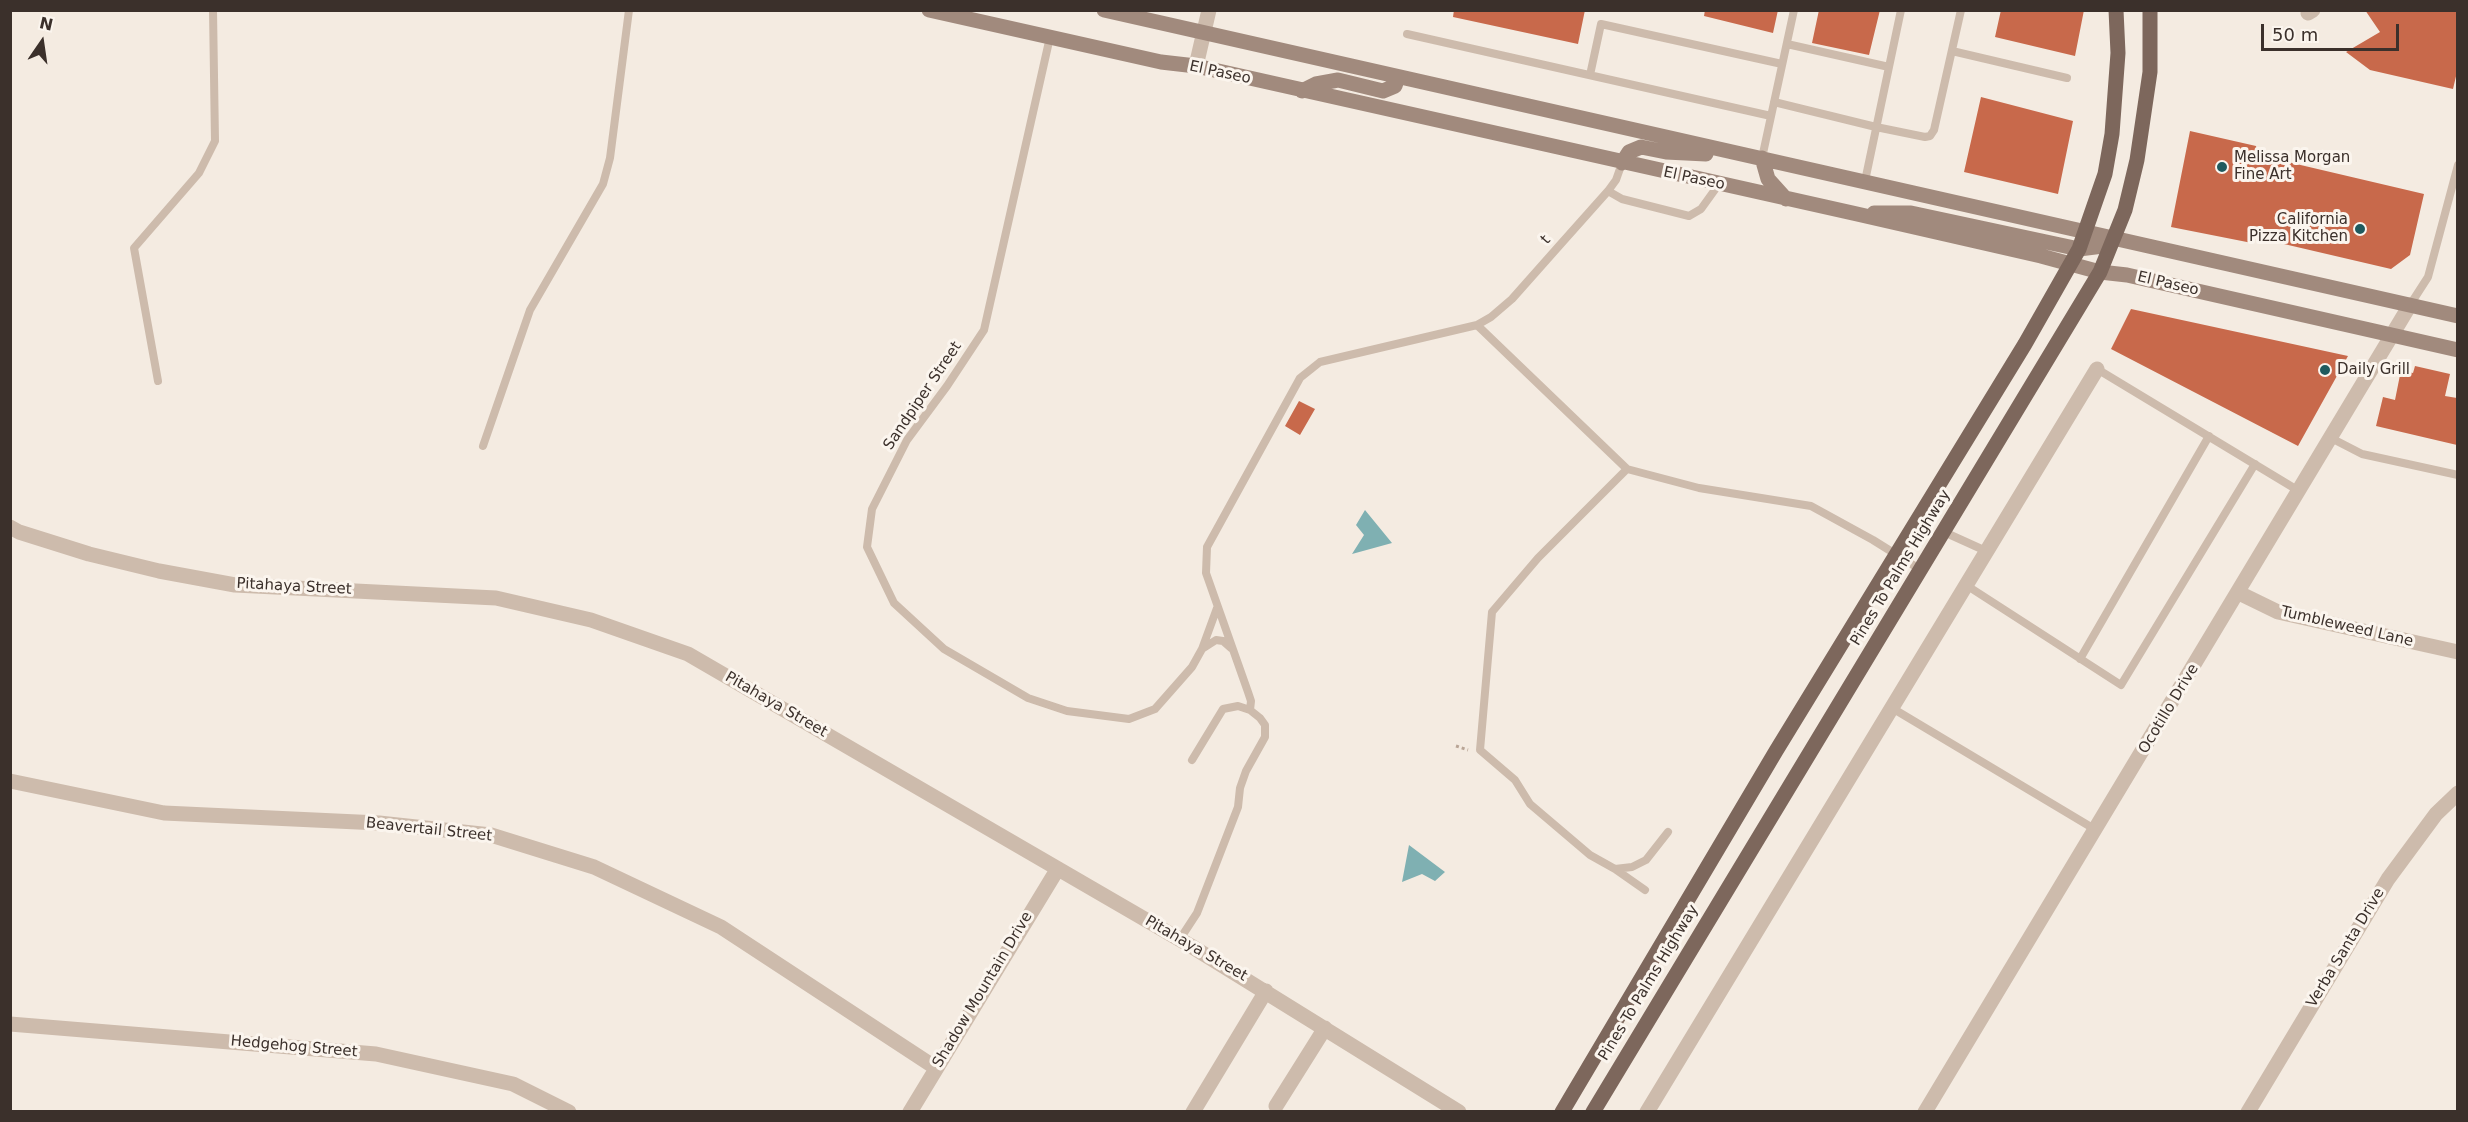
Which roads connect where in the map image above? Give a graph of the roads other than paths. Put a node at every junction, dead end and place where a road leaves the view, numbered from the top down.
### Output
1 (213, 10) edge
2 (629, 10) edge
3 (929, 10) edge
4 (1104, 10) edge
5 (1209, 10) edge
6 (1794, 10) edge
7 (1901, 10) edge
8 (1961, 10) edge
9 (2116, 10) edge
10 (2150, 10) edge
11 (1204, 33) junction
12 (1407, 34) dead end
13 (1050, 37) junction
14 (1787, 44) junction
15 (1952, 51) junction
16 (1782, 64) junction
17 (1196, 66) junction
18 (1889, 67) junction
19 (1590, 75) junction
20 (1398, 77) junction
21 (2067, 78) dead end
22 (1302, 91) junction
23 (1774, 102) junction
24 (1771, 116) junction
25 (1876, 127) junction
26 (1758, 157) junction
27 (1622, 163) junction
28 (2457, 165) edge
29 (1865, 181) junction
30 (1719, 184) junction
31 (1608, 191) junction
32 (1786, 199) junction
33 (1844, 212) junction
34 (2086, 231) junction
35 (2113, 239) junction
36 (2079, 249) junction
37 (2071, 264) junction
38 (2100, 272) junction
39 (2410, 305) junction
40 (2457, 316) edge
41 (1477, 325) junction
42 (2392, 336) junction
43 (2457, 350) edge
44 (2097, 369) joint
45 (158, 381) dead end
46 (2208, 436) junction
47 (2331, 438) junction
48 (483, 446) dead end
49 (2255, 464) junction
50 (1628, 470) junction
51 (2457, 475) edge
52 (2299, 491) junction
53 (10, 527) edge
54 (1944, 531) junction
55 (1986, 551) junction
56 (1896, 554) junction
57 (1921, 570) junction
58 (1966, 585) junction
59 (2239, 593) junction
60 (1217, 608) junction
61 (1202, 649) junction
62 (1233, 650) junction
63 (2457, 652) edge
64 (2080, 659) junction
65 (1892, 708) junction
66 (1250, 710) junction
67 (1191, 760) dead end
68 (10, 781) edge
69 (2457, 793) edge
70 (2096, 830) junction
71 (1668, 832) dead end
72 (1615, 868) junction
73 (1057, 870) junction
74 (1645, 890) dead end
75 (1179, 939) junction
76 (1266, 991) junction
77 (10, 1024) edge
78 (1325, 1028) junction
79 (936, 1068) junction
80 (1276, 1106) dead end
81 (569, 1112) edge
82 (910, 1112) edge
83 (1193, 1112) edge
84 (1459, 1112) edge
85 (1562, 1112) edge
86 (1593, 1112) edge
87 (1647, 1112) edge
88 (1925, 1112) edge
89 (2248, 1112) edge

1 - 45 lane
2 - 48 lane
3 - 13 street, El Paseo
4 - 11 street
5 - 11 street
6 - 14 lane
7 - 18 lane
8 - 15 lane
9 - 34 main road, Pines To Palms Highway
10 - 35 main road, Pines To Palms Highway
11 - 17 street
11 - 20 street
12 - 19 lane
13 - 17 street, El Paseo
13 - 61 lane, Sandpiper Street
14 - 16 lane
14 - 18 lane
15 - 21 lane
15 - 25 lane
16 - 19 lane
16 - 23 lane
17 - 22 street, El Paseo
18 - 25 lane
19 - 24 lane
20 - 22 street
20 - 26 street
22 - 27 street, El Paseo
23 - 24 lane
23 - 25 lane
24 - 26 lane
25 - 29 lane
26 - 27 street
26 - 29 street
26 - 32 street
27 - 30 street, El Paseo
27 - 31 lane, t
28 - 39 lane
29 - 34 street
30 - 31 lane
30 - 32 street, El Paseo
31 - 41 lane, t
32 - 33 street, El Paseo
33 - 36 street
33 - 37 street, El Paseo
34 - 35 street
34 - 36 main road, Pines To Palms Highway
35 - 36 street
35 - 38 main road, Pines To Palms Highway
35 - 39 street
36 - 37 main road, Pines To Palms Highway
37 - 38 street, El Paseo
37 - 56 main road, Pines To Palms Highway
38 - 42 street, El Paseo
38 - 54 main road, Pines To Palms Highway
39 - 40 street
39 - 42 street, Ocotillo Drive
41 - 50 lane
41 - 60 lane
42 - 43 street, El Paseo
42 - 47 street, Ocotillo Drive
44 - 46 lane
44 - 55 street
46 - 49 lane
46 - 64 lane
47 - 51 lane
47 - 52 street, Ocotillo Drive
49 - 52 lane
49 - 64 lane
50 - 56 lane
50 - 72 lane
52 - 59 street, Ocotillo Drive
53 - 73 street, Pitahaya Street
54 - 55 lane
54 - 57 main road, Pines To Palms Highway
55 - 58 street
56 - 57 lane
56 - 85 main road, Pines To Palms Highway
57 - 86 main road, Pines To Palms Highway
58 - 64 lane
58 - 65 street
59 - 63 street, Tumbleweed Lane
59 - 70 street, Ocotillo Drive
60 - 61 lane, Sandpiper Street
60 - 62 lane
61 - 62 lane
62 - 66 lane
65 - 70 lane
65 - 87 street
66 - 67 lane
66 - 75 lane
68 - 79 street, Beavertail Street
69 - 89 street, Verba Santa Drive
70 - 88 street, Ocotillo Drive
71 - 72 lane
72 - 74 lane
73 - 75 street, Pitahaya Street
73 - 79 street, Shadow Mountain Drive
75 - 76 street, Pitahaya Street
76 - 78 street, Pitahaya Street
76 - 83 street
77 - 81 street, Hedgehog Street
78 - 80 street
78 - 84 street, Pitahaya Street
79 - 82 street, Shadow Mountain Drive

